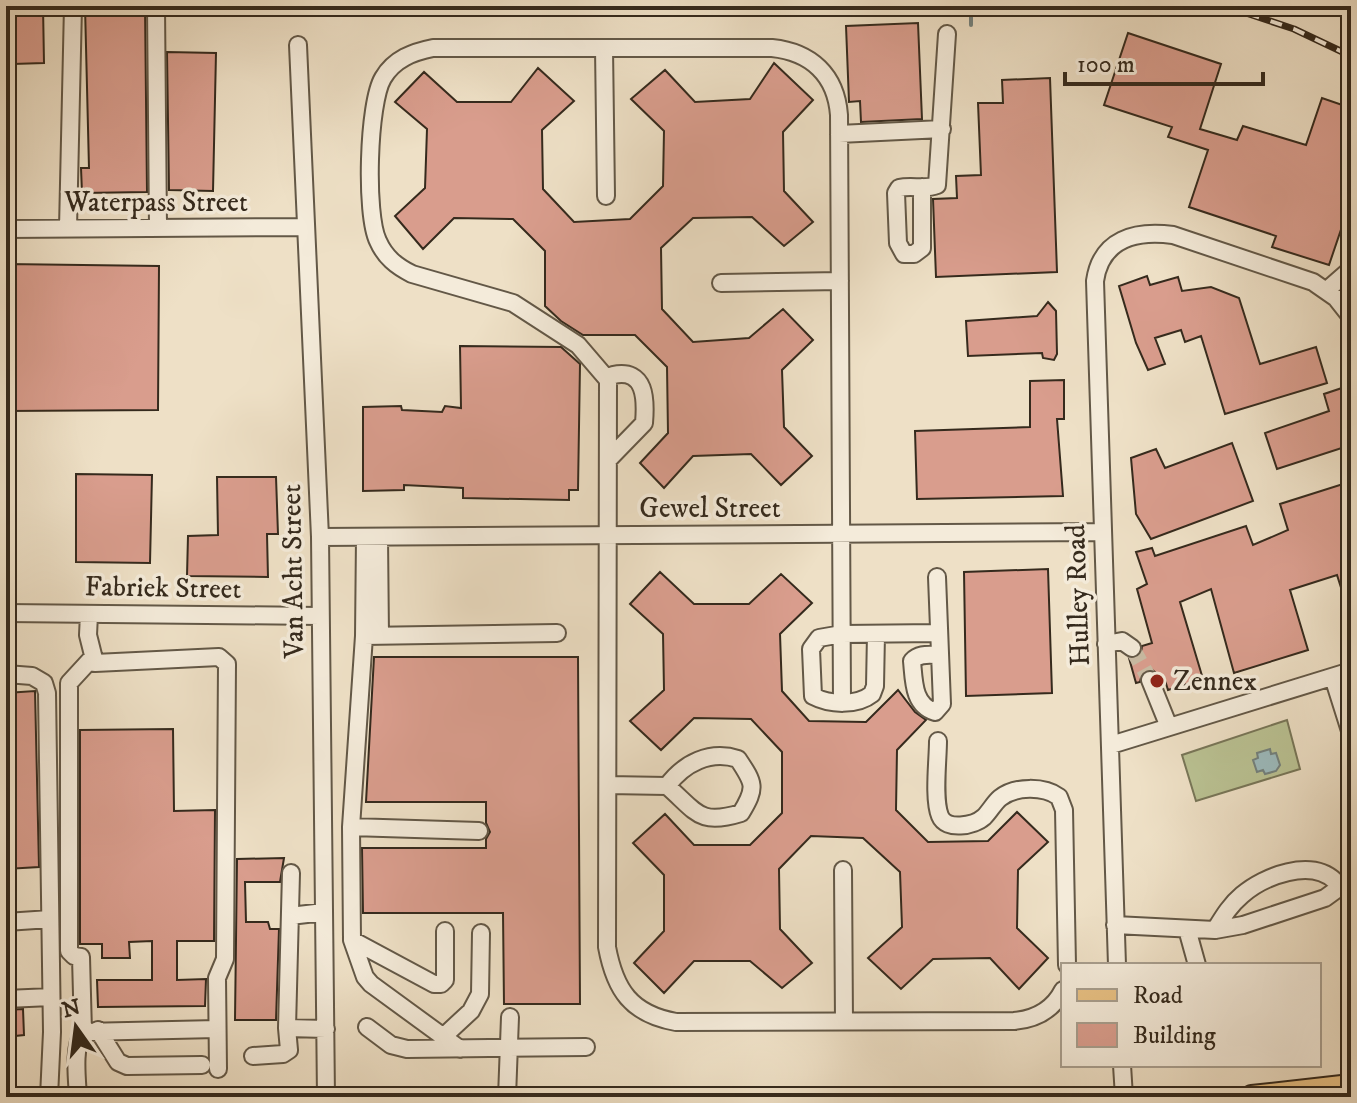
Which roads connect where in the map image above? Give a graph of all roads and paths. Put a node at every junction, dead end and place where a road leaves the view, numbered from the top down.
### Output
1 (73, 6) edge
2 (156, 6) edge
3 (947, 34) dead end
4 (298, 45) dead end
5 (604, 48) junction
6 (942, 129) junction
7 (839, 134) junction
8 (922, 187) dead end
9 (606, 196) dead end
10 (306, 227) junction
11 (68, 228) junction
12 (158, 228) junction
13 (6, 229) edge
14 (1351, 269) edge
15 (840, 281) junction
16 (1351, 282) edge
17 (721, 283) dead end
18 (1332, 294) junction
19 (1351, 317) edge
20 (608, 380) junction
21 (609, 459) junction
22 (1101, 532) junction
23 (842, 534) junction
24 (609, 535) junction
25 (320, 537) junction
26 (372, 537) junction
27 (937, 577) dead end
28 (9, 611) edge
29 (89, 614) junction
30 (320, 616) junction
31 (557, 633) dead end
32 (938, 633) junction
33 (842, 634) junction
34 (876, 634) junction
35 (372, 636) junction
36 (1106, 644) junction
37 (1132, 648) dead end
38 (939, 655) dead end
39 (92, 658) junction
40 (1351, 671) edge
41 (6, 674) edge
42 (1333, 677) junction
43 (1150, 680) tunnel mouth
44 (842, 702) junction
45 (1169, 727) junction
46 (1351, 734) edge
47 (938, 741) dead end
48 (1111, 745) junction
49 (608, 785) junction
50 (667, 786) junction
51 (351, 827) junction
52 (479, 831) dead end
53 (843, 870) dead end
54 (291, 873) dead end
55 (324, 912) junction
56 (290, 916) junction
57 (50, 919) junction
58 (6, 922) edge
59 (1115, 925) junction
60 (1187, 929) junction
61 (1215, 930) junction
62 (445, 931) dead end
63 (481, 933) dead end
64 (352, 940) junction
65 (1067, 963) edge
66 (1117, 963) edge
67 (1196, 963) edge
68 (1061, 992) edge
69 (51, 997) junction
70 (6, 999) edge
71 (510, 1017) dead end
72 (844, 1021) junction
73 (367, 1027) dead end
74 (287, 1028) junction
75 (217, 1029) junction
76 (326, 1029) junction
77 (91, 1031) junction
78 (443, 1037) junction
79 (586, 1047) dead end
80 (508, 1048) junction
81 (460, 1049) junction
82 (253, 1056) dead end
83 (1122, 1067) edge
84 (1351, 1086) edge
85 (49, 1097) edge
86 (78, 1097) edge
87 (326, 1097) edge
88 (507, 1097) edge
89 (1124, 1097) edge
90 (1252, 1097) edge

1 - 11 street
2 - 12 street
3 - 6 street
4 - 10 street, Van Acht Street
5 - 7 street
5 - 9 street
5 - 20 street
6 - 7 street
6 - 8 street
7 - 15 street
10 - 12 street, Waterpass Street
10 - 25 street, Van Acht Street
11 - 12 street, Waterpass Street
11 - 13 street, Waterpass Street
14 - 18 street
15 - 17 street
15 - 23 street
16 - 18 street
18 - 19 street
18 - 22 street, Hulley Road
20 - 21 street
20 - 21 street
21 - 24 street
22 - 23 street, Gewel Street
22 - 36 street, Hulley Road
23 - 24 street, Gewel Street
23 - 33 street
24 - 26 street, Gewel Street
24 - 49 street
25 - 26 street, Gewel Street
25 - 30 street, Van Acht Street
26 - 35 street
27 - 32 street
28 - 29 street, Fabriek Street
29 - 30 street, Fabriek Street
29 - 39 street
30 - 55 street, Van Acht Street
31 - 35 street
32 - 34 street
32 - 38 street
33 - 34 street
33 - 44 street
33 - 44 street
34 - 44 street
35 - 51 street
36 - 37 street
36 - 48 street, Hulley Road
39 - 75 street
39 - 77 street
40 - 42 street
41 - 57 street
42 - 45 street
42 - 46 street
43 - 45 street
45 - 48 street
47 - 65 street
48 - 59 street, Hulley Road
49 - 50 street
49 - 72 street
50 - 50 street
51 - 52 street
51 - 64 street
53 - 72 street
54 - 56 street
55 - 56 street
55 - 76 street, Van Acht Street
56 - 74 street
57 - 58 street
57 - 69 street
59 - 60 street
59 - 66 street, Hulley Road
60 - 61 street
60 - 67 street
61 - 61 street
62 - 64 street
63 - 78 street
64 - 78 street
68 - 72 street
69 - 70 street
69 - 85 street
71 - 80 street
73 - 81 street
74 - 76 street
74 - 82 street
75 - 77 street
75 - 77 street
76 - 87 street, Van Acht Street
77 - 86 street
78 - 81 street
79 - 80 street
80 - 81 street
80 - 88 street
83 - 89 street
84 - 90 main road

